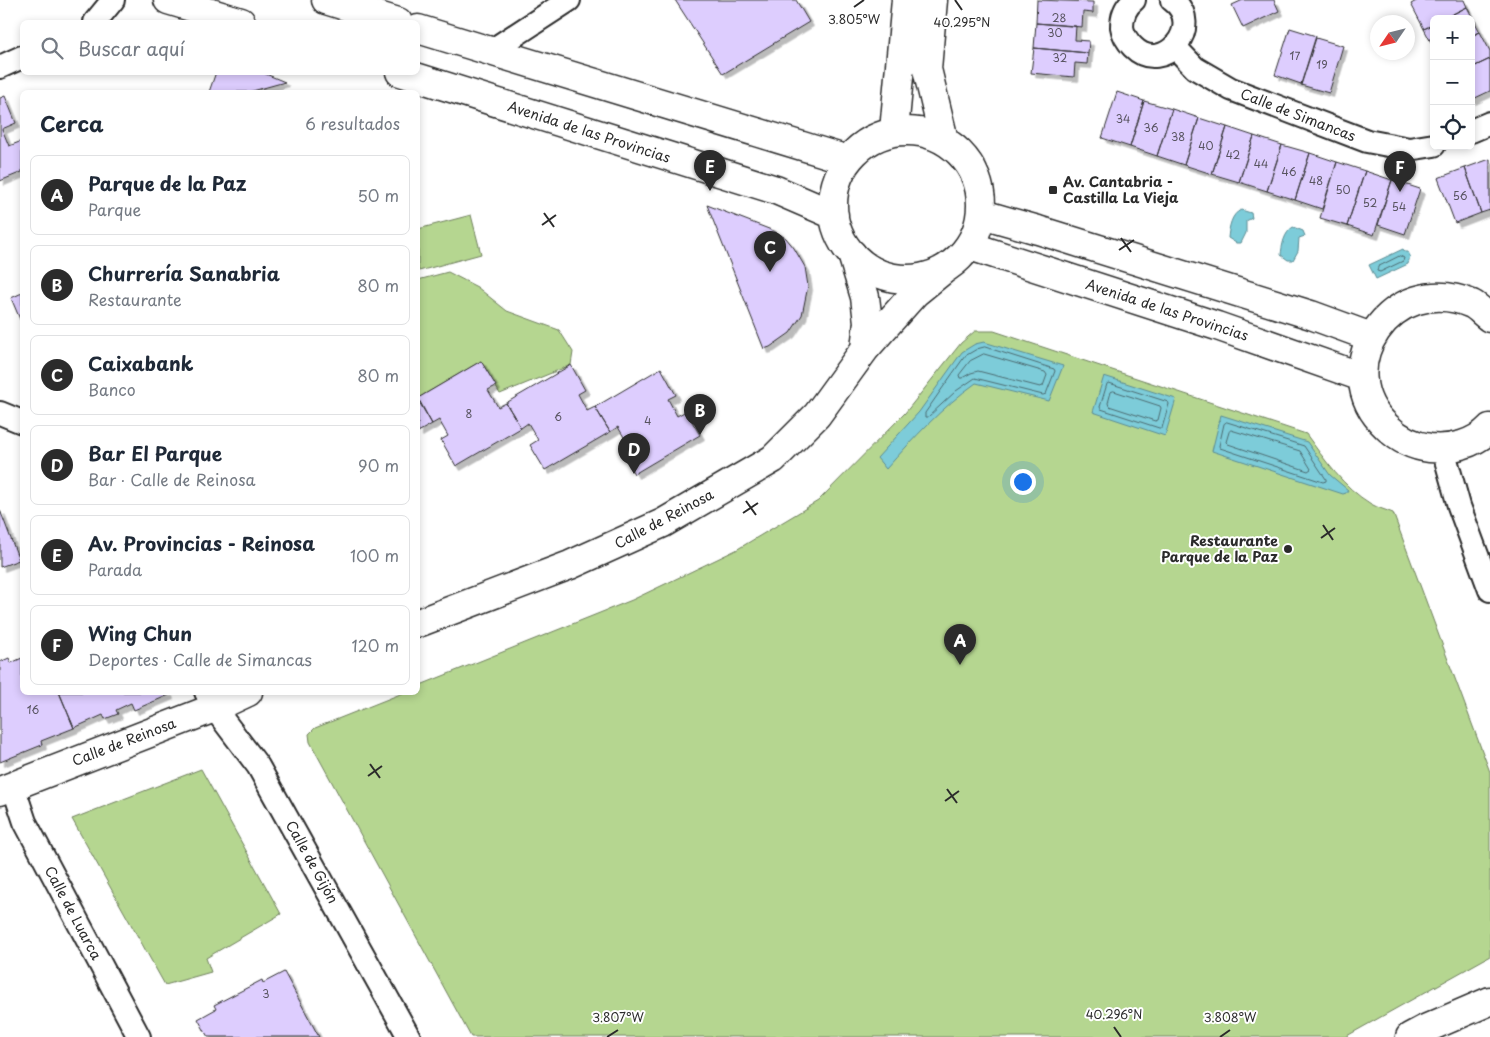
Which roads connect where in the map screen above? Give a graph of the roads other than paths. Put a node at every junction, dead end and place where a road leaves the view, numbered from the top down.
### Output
1 (113, 0) edge
2 (168, 0) edge
3 (326, 0) edge
4 (569, 0) edge
5 (906, 0) edge
6 (933, 0) edge
7 (1134, 0) edge
8 (1172, 0) edge
9 (97, 20) edge
10 (234, 20) edge
11 (391, 20) edge
12 (420, 30) edge
13 (1174, 47) junction
14 (491, 51) junction
15 (20, 58) edge
16 (0, 67) edge
17 (410, 75) edge
18 (1490, 123) edge
19 (1475, 129) edge
20 (894, 131) junction
21 (944, 140) junction
22 (1430, 146) edge
23 (848, 160) junction
24 (982, 214) junction
25 (834, 215) junction
26 (970, 246) junction
27 (852, 254) junction
28 (942, 271) junction
29 (1490, 318) edge
30 (1371, 337) junction
31 (865, 349) junction
32 (1362, 377) junction
33 (0, 413) edge
34 (20, 421) edge
35 (1489, 436) edge
36 (1443, 449) junction
37 (1490, 590) edge
38 (420, 622) edge
39 (234, 695) edge
40 (210, 700) edge
41 (7, 788) edge
42 (1490, 1001) edge
43 (139, 1037) edge
44 (409, 1037) edge
45 (1410, 1037) edge

1 - 9 street
2 - 10 main road
3 - 11 main road
4 - 14 street
5 - 20 main road
6 - 21 main road
7 - 13 street
8 - 13 street
12 - 14 main road
13 - 22 street, Calle de Simancas
14 - 23 main road
15 - 16 street
17 - 25 main road, Avenida de las Provincias
18 - 19 street
20 - 21 main road
20 - 23 main road
21 - 24 main road
23 - 25 main road
24 - 26 main road
24 - 30 main road
25 - 27 main road
26 - 28 main road
26 - 32 main road, Avenida de las Provincias
27 - 28 main road
27 - 31 main road, Calle de Reinosa
28 - 31 main road, Calle de Reinosa
29 - 30 main road
30 - 32 main road
31 - 38 main road, Calle de Reinosa
32 - 36 main road
33 - 34 street
35 - 36 main road
36 - 37 street
39 - 40 main road, Calle de Reinosa
40 - 41 main road, Calle de Reinosa
40 - 44 street, Calle de Gijón
41 - 43 street, Calle de Luarca
42 - 45 main road

